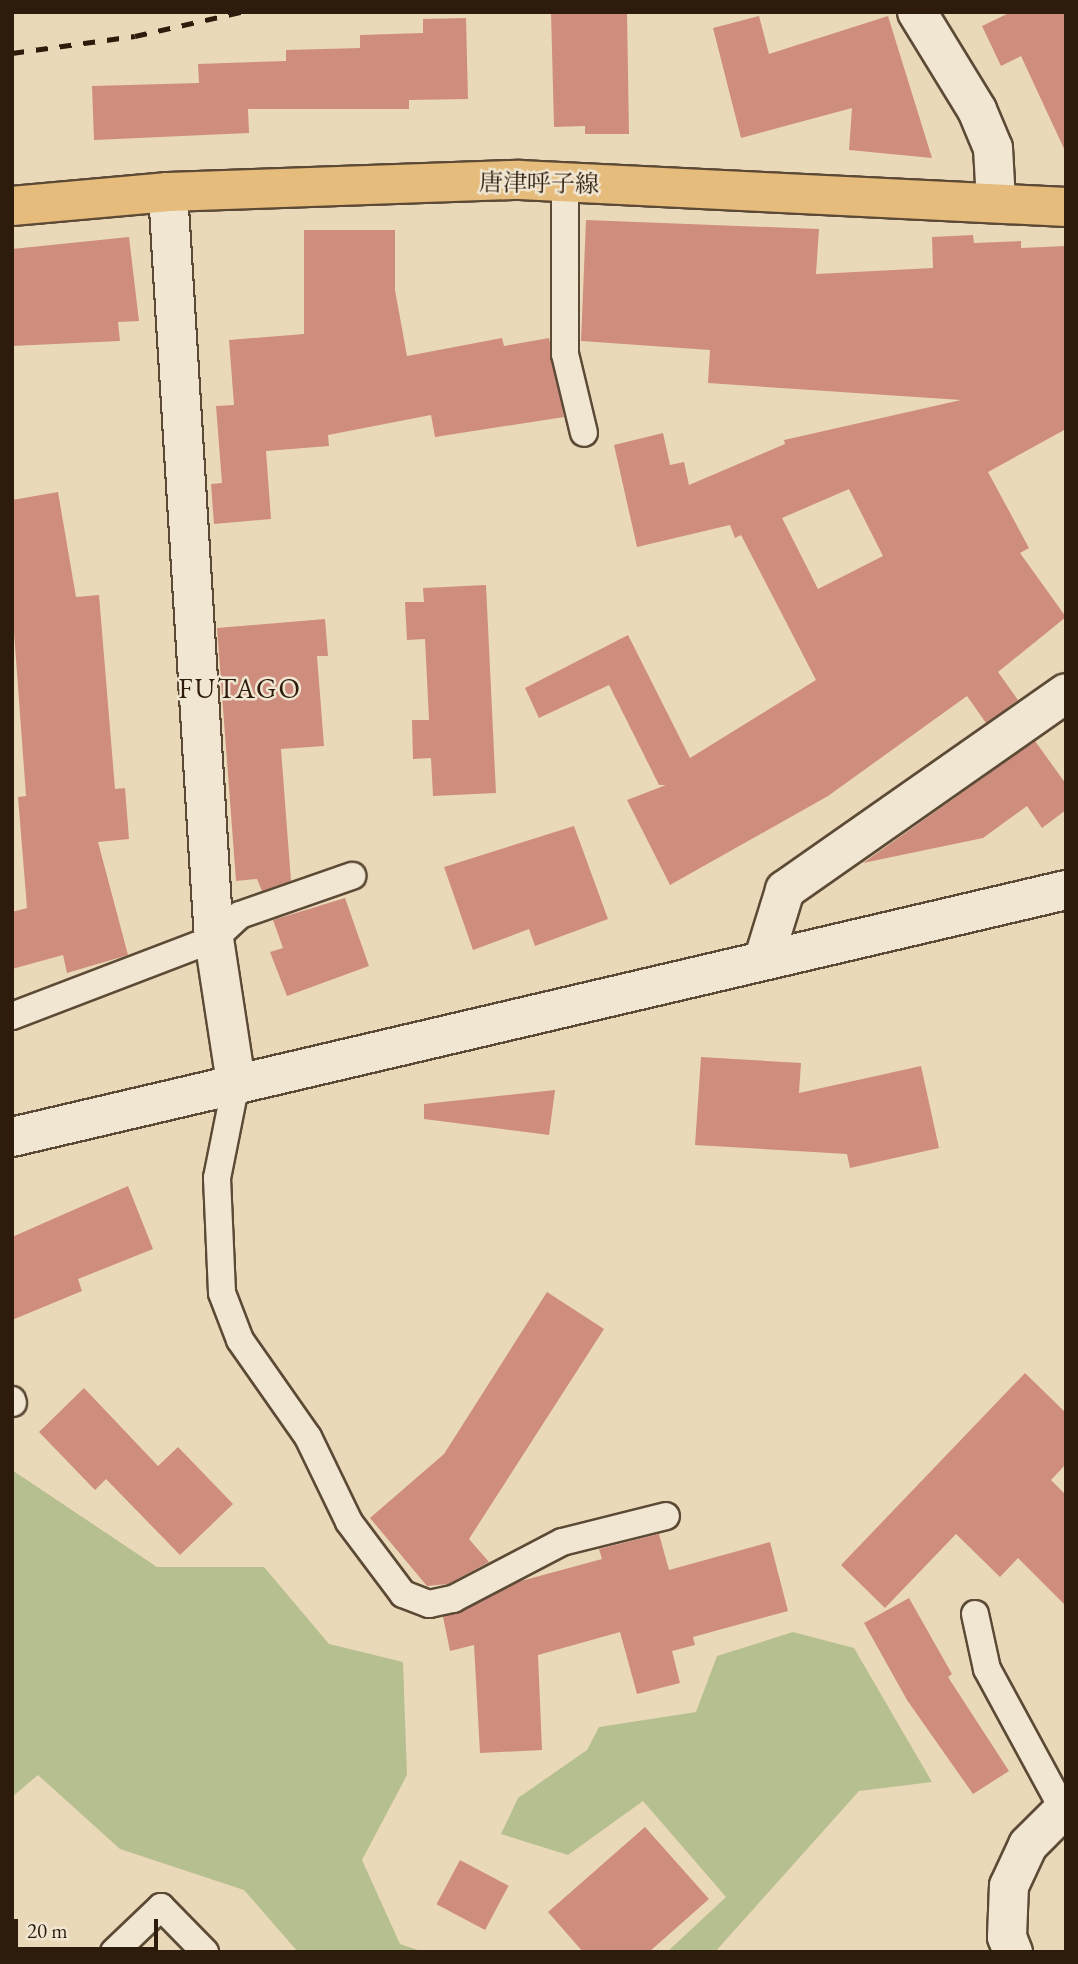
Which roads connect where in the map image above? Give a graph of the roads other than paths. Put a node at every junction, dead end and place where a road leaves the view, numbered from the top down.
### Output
1 (919, 13) edge
2 (565, 182) junction
3 (168, 192) junction
4 (996, 202) junction
5 (12, 206) edge
6 (1066, 207) edge
7 (584, 433) dead end
8 (1066, 693) edge
9 (352, 876) dead end
10 (1066, 890) edge
11 (214, 939) junction
12 (764, 958) junction
13 (12, 1016) edge
14 (236, 1083) junction
15 (12, 1137) edge
16 (666, 1516) dead end
17 (975, 1614) dead end
18 (1064, 1808) edge
19 (114, 1952) edge
20 (205, 1952) edge
21 (1013, 1952) edge

1 - 4 street
2 - 3 main road, 唐津呼子線
2 - 4 main road, 唐津呼子線
2 - 7 lane
3 - 5 main road, 唐津呼子線
3 - 11 street
4 - 6 main road, 唐津呼子線
8 - 12 street
9 - 11 lane
10 - 12 street
11 - 13 lane
11 - 14 street
12 - 14 street
14 - 15 street
14 - 16 lane
17 - 18 lane
18 - 21 street
19 - 20 lane

